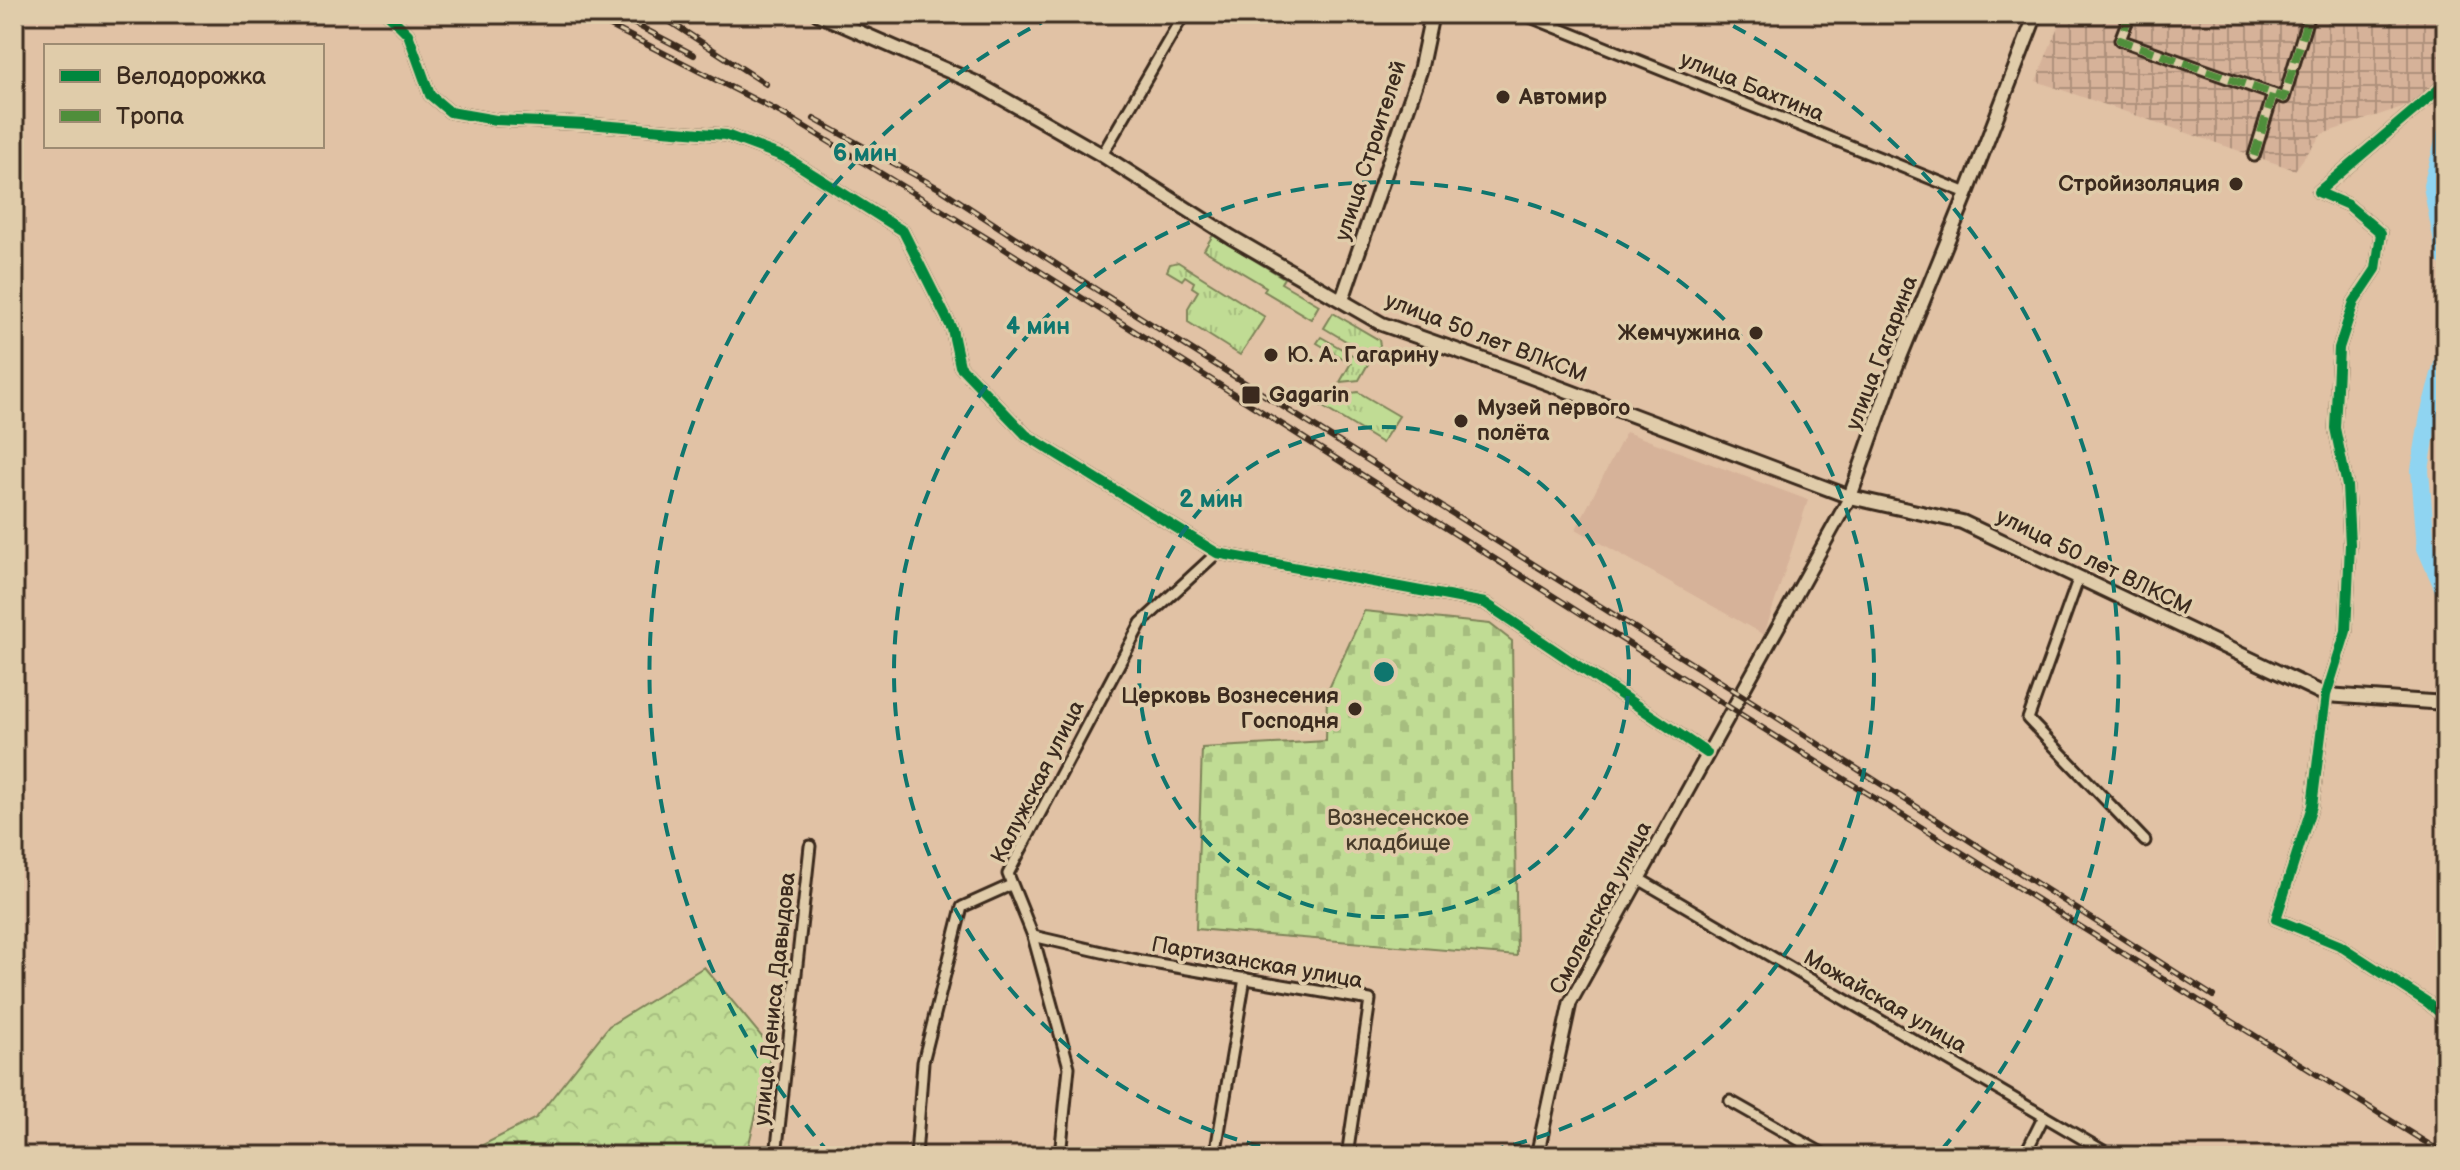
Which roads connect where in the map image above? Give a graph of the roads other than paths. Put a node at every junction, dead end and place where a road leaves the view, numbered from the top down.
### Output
1 (388, 14) edge
2 (818, 14) edge
3 (1184, 14) edge
4 (1432, 14) edge
5 (1523, 14) edge
6 (2036, 14) edge
7 (2130, 14) edge
8 (2309, 14) edge
9 (2446, 83) edge
10 (2273, 94) junction
11 (1102, 155) junction
12 (2254, 156) dead end
13 (1967, 193) junction
14 (1342, 300) junction
15 (1850, 497) junction
16 (1217, 553) junction
17 (2079, 577) junction
18 (1740, 694) joint
19 (2326, 695) junction
20 (2446, 703) edge
21 (1707, 753) junction
22 (2145, 841) dead end
23 (810, 846) dead end
24 (1639, 879) junction
25 (1011, 885) junction
26 (1033, 936) junction
27 (1245, 978) junction
28 (2446, 1018) edge
29 (1730, 1101) dead end
30 (2044, 1116) junction
31 (776, 1156) edge
32 (916, 1156) edge
33 (1060, 1156) edge
34 (1215, 1156) edge
35 (1347, 1156) edge
36 (1537, 1156) edge
37 (1827, 1156) edge
38 (2024, 1156) edge
39 (2112, 1156) edge

1 - 16 street
2 - 11 main road, улица 50 лет ВЛКСМ
3 - 11 street
4 - 14 main road, улица Строителей
5 - 13 street, улица Бахтина
6 - 13 main road, улица Гагарина
7 - 10 street
8 - 10 street
9 - 19 street
10 - 12 street
11 - 14 main road, улица 50 лет ВЛКСМ
13 - 15 main road, улица Гагарина
14 - 15 main road, улица 50 лет ВЛКСМ
15 - 17 main road, улица 50 лет ВЛКСМ
15 - 18 street, улица Гагарина
16 - 21 street
16 - 25 street, Калужская улица
17 - 19 main road, улица 50 лет ВЛКСМ
17 - 22 street
18 - 21 street, Смоленская улица
19 - 20 main road, улица 50 лет ВЛКСМ
19 - 28 street
21 - 24 street, Смоленская улица
23 - 31 street, улица Дениса Давыдова
24 - 30 street, Можайская улица
24 - 36 street, Смоленская улица
25 - 26 street, Калужская улица
25 - 32 street
26 - 27 street, Партизанская улица
26 - 33 street, Калужская улица
27 - 34 street
27 - 35 street, Партизанская улица
29 - 37 street
30 - 38 street
30 - 39 street, Можайская улица

